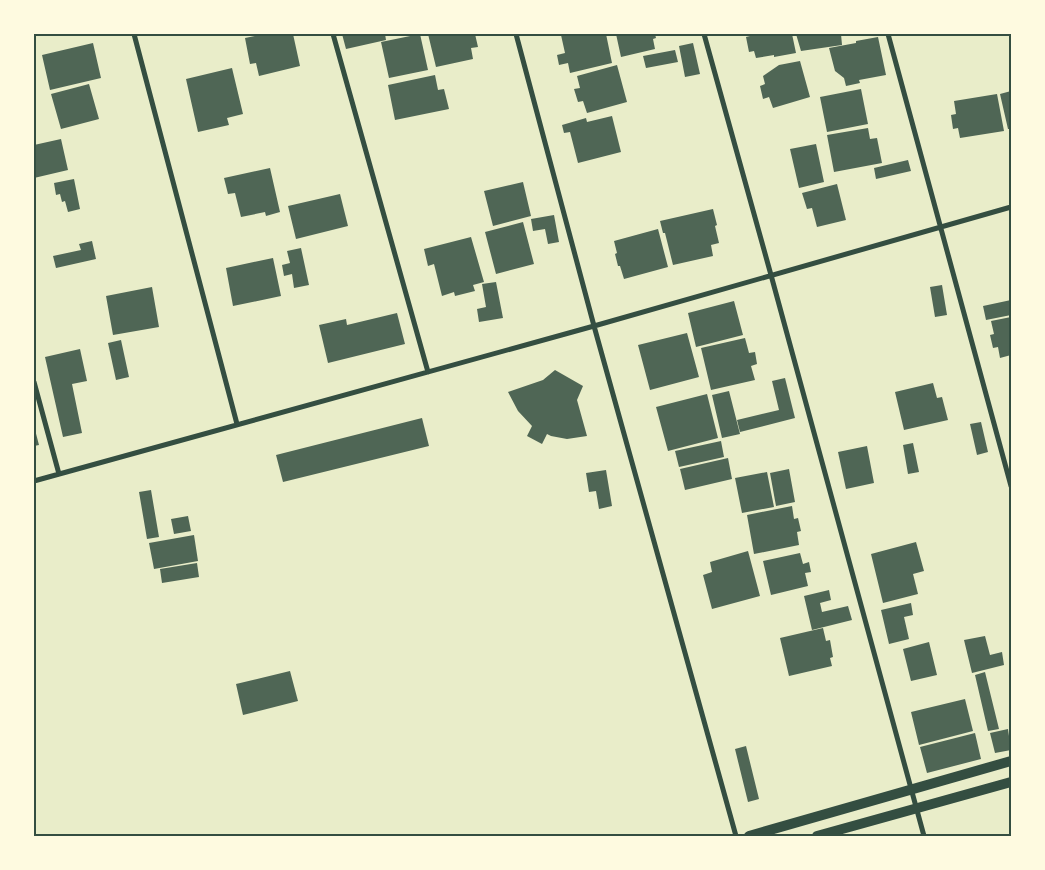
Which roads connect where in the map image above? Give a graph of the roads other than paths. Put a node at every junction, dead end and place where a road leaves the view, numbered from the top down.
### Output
1 (134, 34) edge
2 (332, 34) edge
3 (516, 34) edge
4 (704, 34) edge
5 (888, 34) edge
6 (1011, 207) edge
7 (941, 227) junction
8 (771, 275) junction
9 (594, 326) junction
10 (428, 372) junction
11 (34, 382) edge
12 (237, 424) junction
13 (59, 474) junction
14 (34, 481) edge
15 (1011, 486) edge
16 (1011, 761) edge
17 (1011, 782) edge
18 (911, 791) junction
19 (916, 809) junction
20 (736, 836) edge
21 (748, 836) edge
22 (817, 836) edge
23 (924, 836) edge

1 - 12 street
2 - 10 street
3 - 9 street
4 - 8 street
5 - 7 street
6 - 7 street
7 - 8 street
7 - 15 street
8 - 9 street
8 - 18 street
9 - 10 street
9 - 20 street
10 - 12 street
11 - 13 street
12 - 13 street
13 - 14 street
16 - 18 main road
17 - 19 main road
18 - 19 street
18 - 21 main road
19 - 22 main road
19 - 23 street

